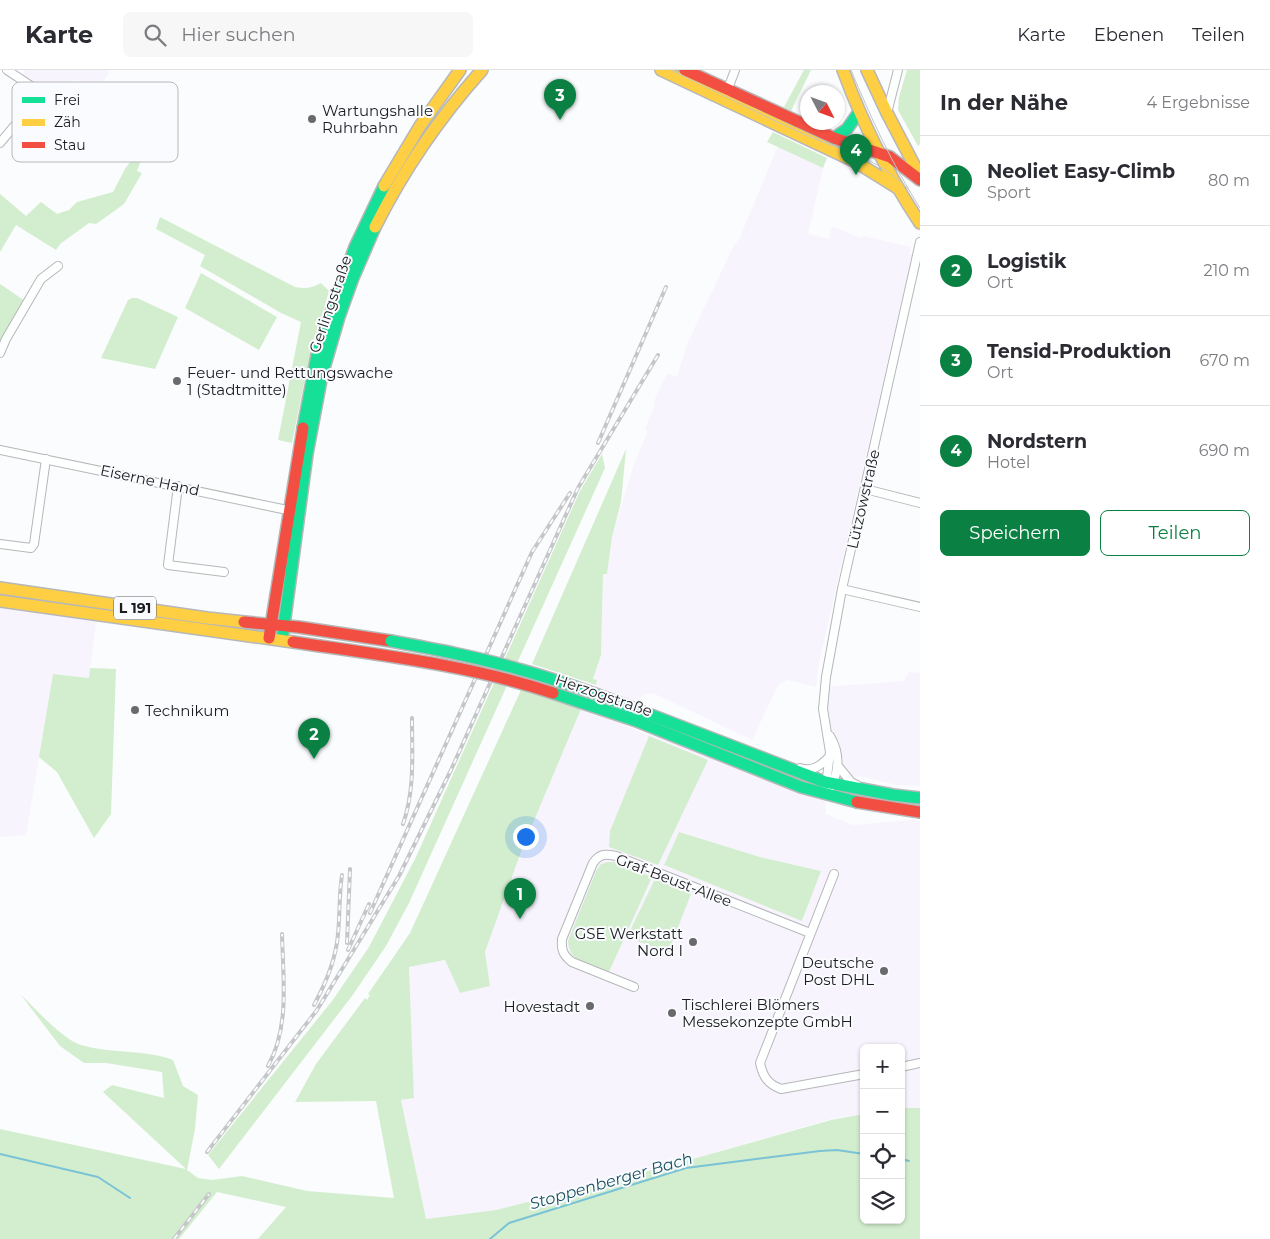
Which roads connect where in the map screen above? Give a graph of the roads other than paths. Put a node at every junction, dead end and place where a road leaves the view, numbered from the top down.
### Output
1 (7, 70) edge
2 (460, 70) edge
3 (482, 70) edge
4 (661, 70) edge
5 (685, 70) edge
6 (735, 70) edge
7 (842, 70) edge
8 (867, 70) edge
9 (898, 70) edge
10 (24, 82) edge
11 (725, 95) junction
12 (859, 112) junction
13 (887, 113) junction
14 (12, 129) edge
15 (834, 138) junction
16 (0, 143) edge
17 (878, 153) junction
18 (920, 176) edge
19 (920, 180) edge
20 (896, 187) junction
21 (920, 223) edge
22 (920, 242) edge
23 (918, 264) edge
24 (58, 266) dead end
25 (0, 353) edge
26 (0, 450) edge
27 (46, 459) junction
28 (178, 486) junction
29 (865, 489) junction
30 (920, 503) edge
31 (294, 511) junction
32 (0, 544) edge
33 (224, 572) dead end
34 (0, 588) edge
35 (842, 590) junction
36 (0, 600) edge
37 (920, 607) edge
38 (271, 626) junction
39 (284, 627) junction
40 (269, 638) junction
41 (287, 641) junction
42 (636, 715) junction
43 (827, 732) junction
44 (828, 758) junction
45 (772, 762) junction
46 (838, 766) junction
47 (829, 783) junction
48 (862, 789) junction
49 (827, 795) junction
50 (920, 798) edge
51 (920, 812) edge
52 (834, 874) dead end
53 (810, 933) junction
54 (634, 987) dead end
55 (920, 1063) edge
56 (905, 1066) edge
57 (860, 1075) edge

1 - 10 street
2 - 31 main road, Gerlingstraße
3 - 31 main road, Gerlingstraße
4 - 11 main road
5 - 11 main road
6 - 11 street
7 - 12 main road
8 - 13 main road
9 - 13 street
11 - 15 main road
11 - 20 main road
12 - 15 main road
12 - 17 main road
13 - 18 main road
14 - 16 street
15 - 17 main road
17 - 19 main road
17 - 20 main road
20 - 21 main road
22 - 23 street, Lützowstraße
23 - 29 street, Lützowstraße
24 - 25 street
26 - 27 street, Eiserne Hand
27 - 28 street, Eiserne Hand
27 - 32 street
28 - 31 street, Eiserne Hand
28 - 33 street
29 - 30 street
29 - 35 street, Lützowstraße
31 - 38 main road, Gerlingstraße
31 - 39 main road, Gerlingstraße
34 - 38 main road, L 191
35 - 37 street
35 - 43 street, Lützowstraße
36 - 40 main road, L 191
38 - 39 main road, Herzogstraße / L 191
38 - 40 main road, Gerlingstraße
39 - 41 main road, Gerlingstraße
39 - 42 main road, Herzogstraße, bridge
40 - 41 main road, Herzogstraße / L 191
41 - 42 main road, Herzogstraße, bridge
42 - 45 main road, Herzogstraße
42 - 49 main road, Herzogstraße
43 - 44 street, Lützowstraße
43 - 46 street, Lützowstraße
44 - 45 street
44 - 47 street, Lützowstraße
45 - 47 main road, Herzogstraße
46 - 47 street, Lützowstraße
46 - 48 street, Lützowstraße
47 - 48 main road, Herzogstraße
47 - 49 street, Lützowstraße
48 - 50 main road, Herzogstraße
49 - 51 main road, Herzogstraße
52 - 53 street
53 - 54 street, Graf-Beust-Allee
53 - 57 street
55 - 56 street

